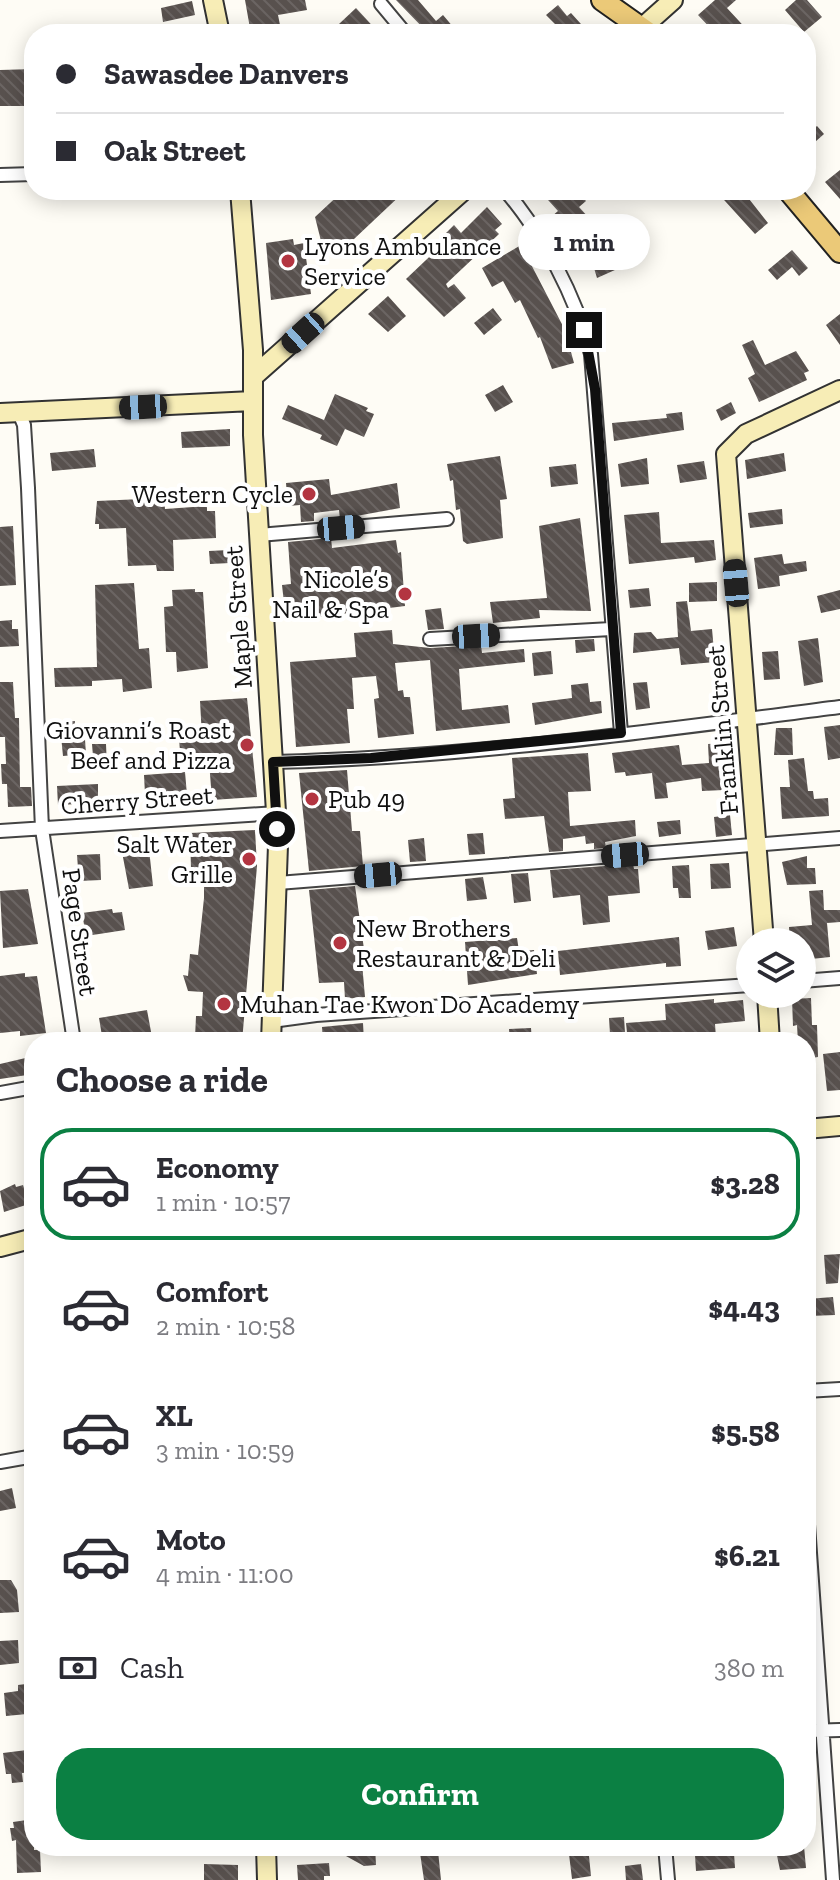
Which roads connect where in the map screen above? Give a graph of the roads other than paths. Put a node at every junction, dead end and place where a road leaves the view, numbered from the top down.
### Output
1 (213, 0) edge
2 (602, 0) edge
3 (673, 0) edge
4 (381, 4) dead end
5 (218, 24) edge
6 (398, 24) edge
7 (632, 24) edge
8 (650, 24) edge
9 (24, 174) edge
10 (0, 175) edge
11 (241, 200) edge
12 (453, 200) edge
13 (511, 200) edge
14 (796, 200) edge
15 (840, 252) edge
16 (253, 377) junction
17 (840, 390) edge
18 (253, 401) junction
19 (10, 413) edge
20 (447, 519) dead end
21 (259, 535) junction
22 (611, 629) junction
23 (430, 639) dead end
24 (840, 707) edge
25 (748, 718) junction
26 (621, 733) junction
27 (273, 762) junction
28 (277, 813) junction
29 (42, 829) junction
30 (0, 831) edge
31 (840, 838) edge
32 (758, 844) junction
33 (278, 883) junction
34 (763, 928) edge
35 (840, 978) edge
36 (816, 980) edge
37 (736, 986) edge
38 (768, 1008) edge
39 (272, 1021) junction
40 (72, 1032) edge
41 (271, 1032) edge
42 (769, 1032) edge
43 (24, 1089) edge
44 (0, 1093) edge
45 (840, 1126) edge
46 (816, 1128) edge
47 (24, 1241) edge
48 (0, 1247) edge
49 (840, 1389) edge
50 (816, 1390) edge
51 (24, 1458) edge
52 (0, 1462) edge
53 (816, 1643) edge
54 (840, 1730) edge
55 (816, 1731) edge
56 (822, 1731) junction
57 (266, 1856) edge
58 (666, 1856) edge
59 (267, 1880) edge
60 (668, 1880) edge
61 (833, 1880) edge

1 - 5 main road
2 - 7 main road
3 - 8 main road
4 - 6 street
9 - 10 street
11 - 16 main road, Maple Street
12 - 16 main road
13 - 22 street
14 - 15 main road
16 - 18 main road, Maple Street
17 - 25 main road, Franklin Street
18 - 19 main road
18 - 21 main road, Maple Street
19 - 29 street, Page Street
20 - 21 street
21 - 27 main road, Maple Street
22 - 23 street
22 - 26 street
24 - 25 street
25 - 26 street
25 - 32 main road, Franklin Street
26 - 27 street
27 - 28 main road, Maple Street
28 - 29 street, Cherry Street
28 - 33 main road, Maple Street
29 - 30 street, Cherry Street
29 - 40 street, Page Street
31 - 32 street
32 - 33 street
32 - 34 main road, Franklin Street
33 - 39 main road, Maple Street
35 - 36 street
37 - 39 street
38 - 42 main road
39 - 41 main road, Maple Street
43 - 44 street
45 - 46 main road
47 - 48 main road
49 - 50 street
51 - 52 street
53 - 56 street
54 - 56 street
55 - 56 street
56 - 61 street
57 - 59 main road
58 - 60 street

